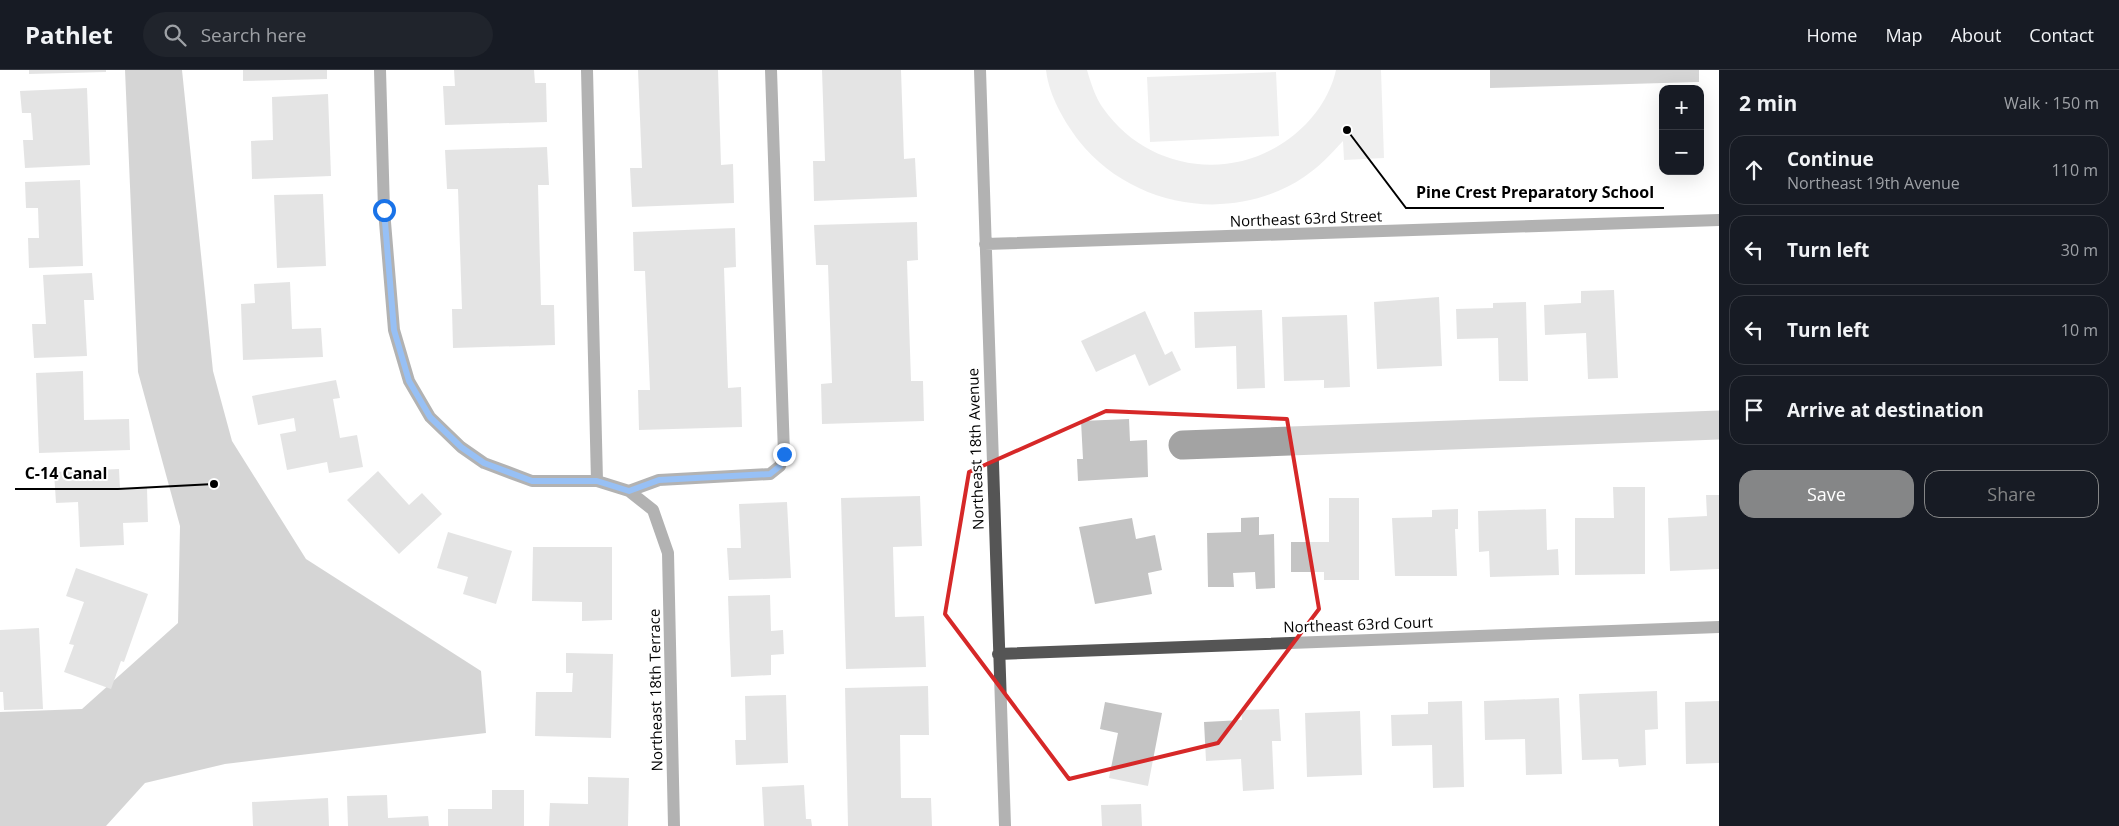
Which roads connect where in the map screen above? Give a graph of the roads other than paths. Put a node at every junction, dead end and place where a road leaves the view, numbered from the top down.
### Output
1 (380, 70) edge
2 (586, 70) edge
3 (771, 70) edge
4 (980, 70) edge
5 (1719, 220) edge
6 (985, 244) junction
7 (597, 481) junction
8 (629, 491) junction
9 (1719, 627) edge
10 (998, 654) junction
11 (674, 826) edge
12 (1005, 826) edge

1 - 7 street
2 - 7 street
3 - 8 street
4 - 6 street, Northeast 18th Avenue
5 - 6 street, Northeast 63rd Street
6 - 10 street, Northeast 18th Avenue
7 - 8 street
8 - 11 street, Northeast 18th Terrace
9 - 10 street, Northeast 63rd Court
10 - 12 street, Northeast 18th Avenue

